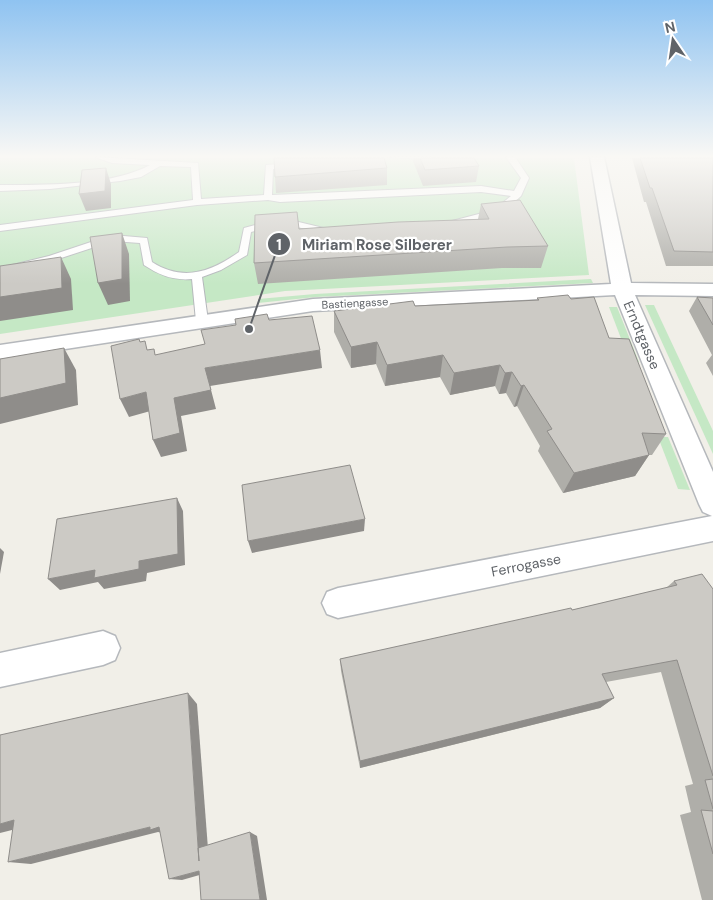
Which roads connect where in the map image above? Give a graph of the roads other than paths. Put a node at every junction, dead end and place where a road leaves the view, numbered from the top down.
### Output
1 (197, 199) edge
2 (240, 199) edge
3 (270, 199) edge
4 (386, 199) edge
5 (514, 199) edge
6 (605, 199) edge
7 (197, 202) junction
8 (281, 210) junction
9 (443, 225) edge
10 (111, 226) junction
11 (0, 228) edge
12 (342, 231) edge
13 (0, 271) edge
14 (197, 275) junction
15 (622, 289) junction
16 (713, 290) edge
17 (202, 321) junction
18 (0, 352) edge
19 (713, 504) edge
20 (713, 528) edge
21 (338, 603) dead end
22 (103, 648) dead end
23 (0, 670) edge

1 - 7 lane
2 - 7 lane
3 - 8 lane
4 - 8 lane
5 - 9 lane
6 - 15 street, Erndtgasse
7 - 10 lane
8 - 12 lane
8 - 14 lane
10 - 11 lane
10 - 13 lane
10 - 14 lane
14 - 17 lane
15 - 16 street, Bastiengasse
15 - 17 street, Bastiengasse
15 - 19 street, Erndtgasse
17 - 18 street, Bastiengasse
20 - 21 street, Ferrogasse
22 - 23 street

